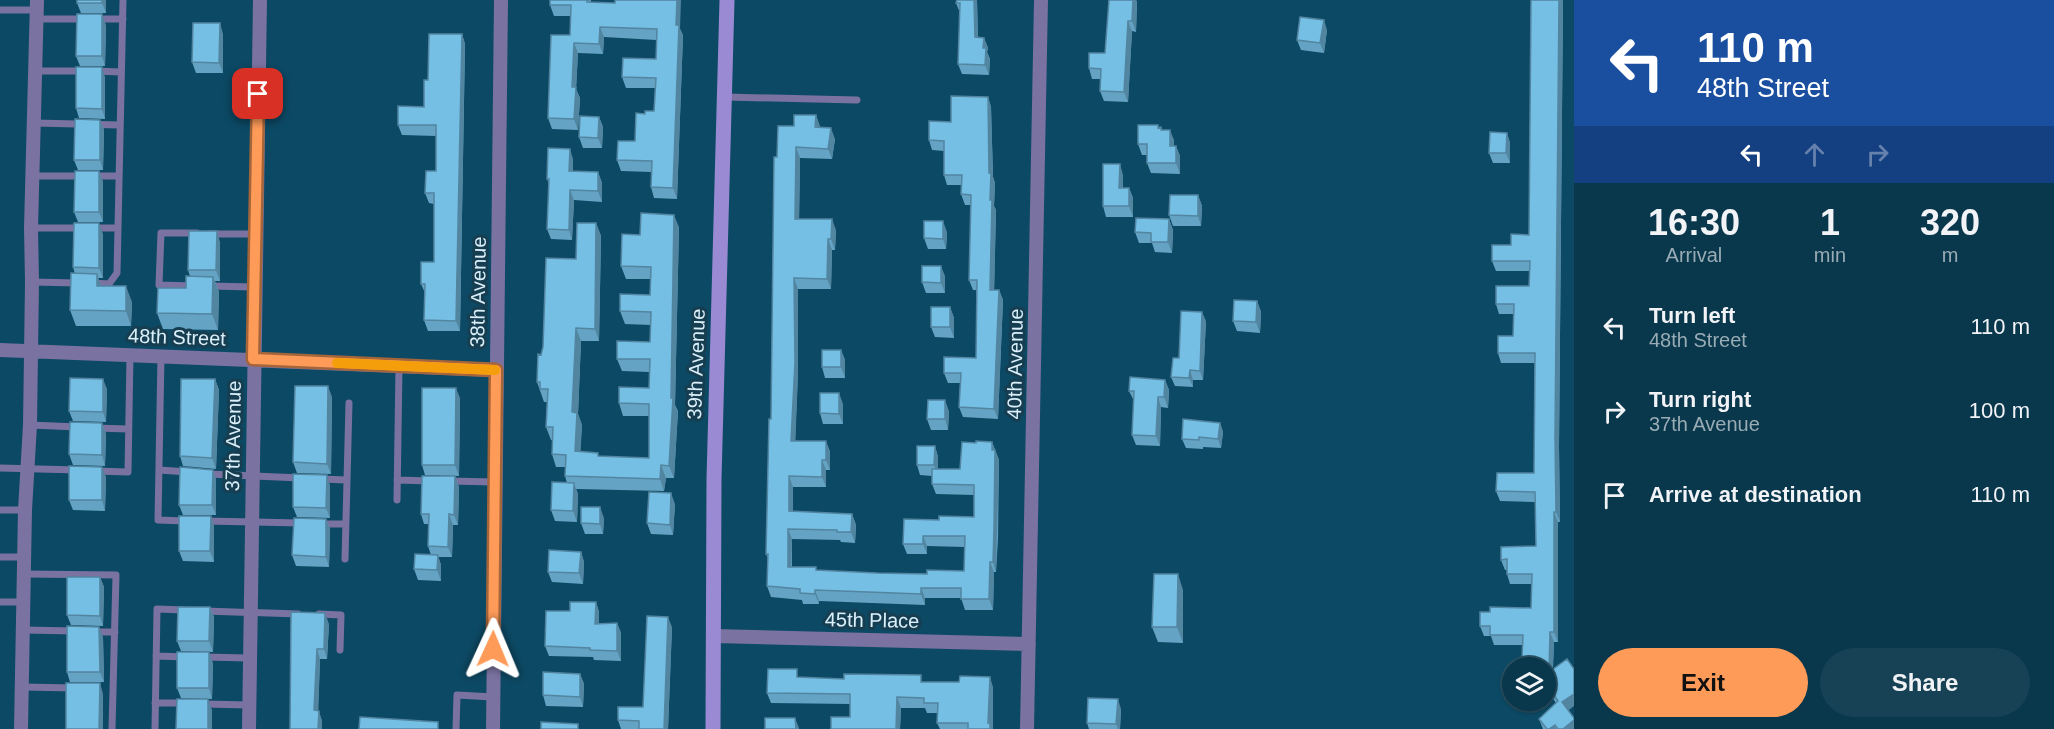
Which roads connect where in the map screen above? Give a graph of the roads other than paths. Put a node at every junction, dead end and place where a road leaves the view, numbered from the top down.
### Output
1 (123, 0) edge
2 (260, 0) edge
3 (501, 0) edge
4 (727, 0) edge
5 (1041, 0) edge
6 (0, 9) edge
7 (36, 10) edge
8 (123, 19) junction
9 (35, 71) junction
10 (122, 72) junction
11 (725, 97) junction
12 (857, 100) dead end
13 (34, 123) junction
14 (120, 125) junction
15 (32, 176) junction
16 (119, 176) junction
17 (31, 228) junction
18 (118, 228) junction
19 (255, 234) junction
20 (33, 282) junction
21 (255, 287) junction
22 (0, 350) edge
23 (31, 351) junction
24 (130, 355) junction
25 (161, 356) junction
26 (253, 359) junction
27 (399, 366) junction
28 (496, 370) junction
29 (349, 403) dead end
30 (30, 425) junction
31 (128, 429) junction
32 (0, 468) edge
33 (29, 468) junction
34 (159, 470) junction
35 (194, 473) edge
36 (205, 474) edge
37 (252, 477) junction
38 (346, 480) junction
39 (397, 480) junction
40 (495, 482) junction
41 (397, 500) dead end
42 (0, 510) edge
43 (25, 510) junction
44 (251, 522) junction
45 (345, 524) junction
46 (0, 557) edge
47 (24, 557) junction
48 (345, 559) dead end
49 (24, 574) junction
50 (0, 602) edge
51 (23, 602) junction
52 (250, 612) junction
53 (22, 630) junction
54 (115, 632) junction
55 (714, 636) junction
56 (1029, 644) junction
57 (340, 650) dead end
58 (156, 656) junction
59 (249, 658) junction
60 (22, 687) junction
61 (79, 688) edge
62 (102, 688) edge
63 (113, 688) junction
64 (493, 697) junction
65 (155, 703) junction
66 (249, 705) junction
67 (21, 729) edge
68 (112, 729) edge
69 (155, 729) edge
70 (249, 729) edge
71 (456, 729) edge
72 (493, 729) edge
73 (713, 729) edge
74 (1027, 729) edge

1 - 8 lane
2 - 19 street, 37th Avenue
3 - 28 street, 38th Avenue
4 - 11 main road, 39th Avenue
5 - 56 street, 40th Avenue
6 - 7 lane
7 - 8 lane
7 - 9 street
8 - 10 lane
9 - 10 lane
9 - 13 street
10 - 14 lane
11 - 12 lane
11 - 55 main road, 39th Avenue
13 - 14 lane
13 - 15 street
14 - 16 lane
15 - 16 lane
15 - 17 street
16 - 18 lane
17 - 18 lane
17 - 20 street
18 - 20 lane
19 - 21 street, 37th Avenue
19 - 21 lane
20 - 23 street
21 - 26 street, 37th Avenue
22 - 23 street, 48th Street
23 - 24 street, 48th Street
23 - 30 street
24 - 25 street, 48th Street
24 - 31 lane
25 - 26 street, 48th Street
25 - 34 lane
26 - 27 street, 48th Street
26 - 37 street, 37th Avenue
27 - 28 street, 48th Street
27 - 39 lane
28 - 40 street, 38th Avenue
29 - 38 lane
30 - 31 lane
30 - 33 street
31 - 33 lane
32 - 33 lane
33 - 43 street
34 - 35 lane
34 - 44 lane
36 - 37 lane
37 - 38 lane
37 - 44 street, 37th Avenue
38 - 45 lane
39 - 40 lane
39 - 41 lane
40 - 64 street, 38th Avenue
42 - 43 lane
43 - 47 street
44 - 45 lane
44 - 52 street, 37th Avenue
45 - 48 lane
46 - 47 lane
47 - 49 street
49 - 51 street
49 - 54 lane
50 - 51 lane
51 - 53 street
52 - 57 lane
52 - 58 lane
52 - 59 street, 37th Avenue
53 - 54 lane
53 - 60 street
54 - 63 lane
55 - 56 street, 45th Place
55 - 73 main road, 39th Avenue
56 - 74 street, 40th Avenue
58 - 59 lane
58 - 65 lane
59 - 66 street, 37th Avenue
60 - 61 lane
60 - 67 street
62 - 63 lane
63 - 68 lane
64 - 71 lane
64 - 72 street, 38th Avenue
65 - 66 lane
65 - 69 lane
66 - 70 street, 37th Avenue

